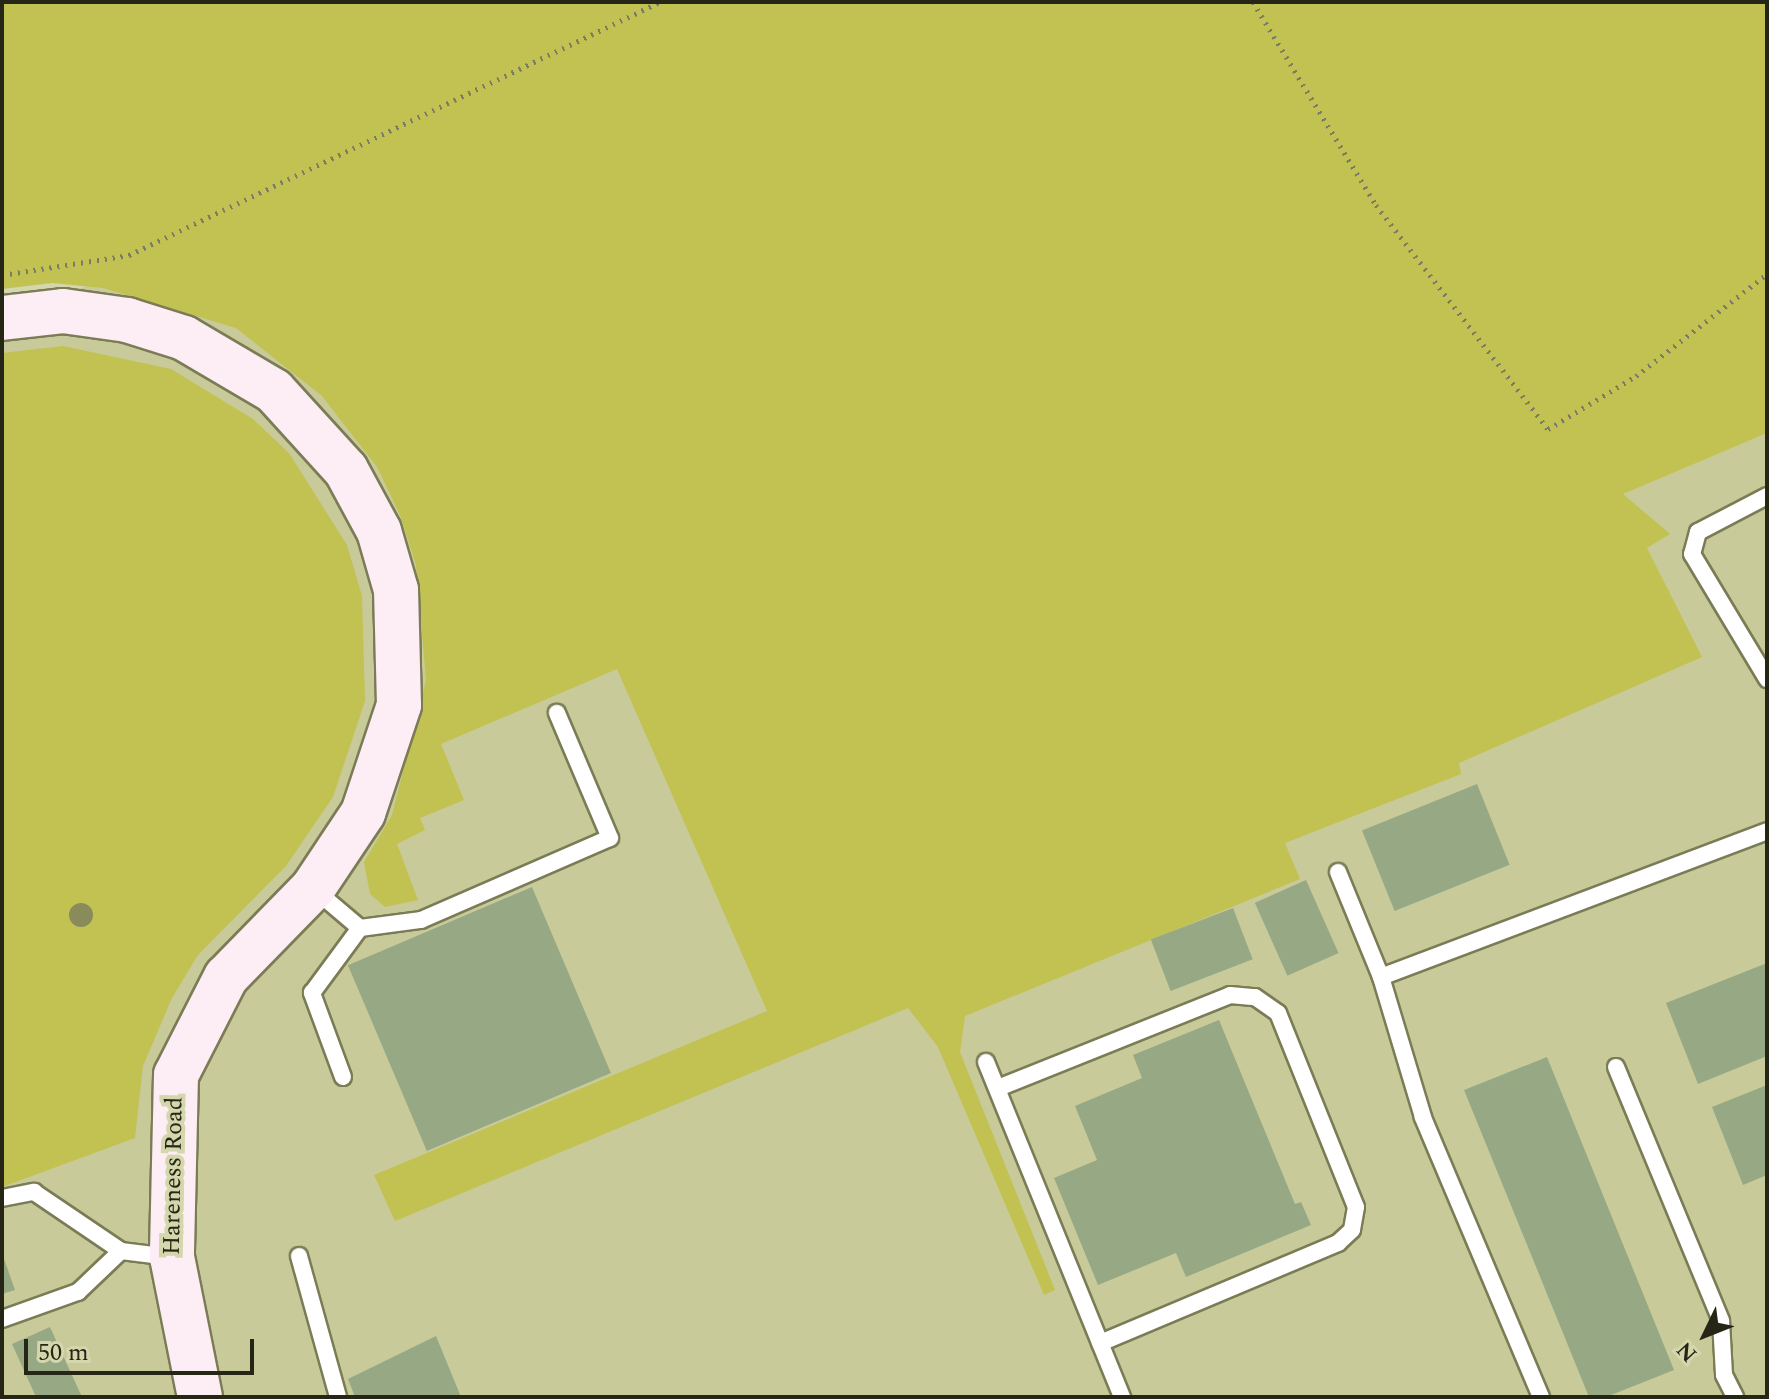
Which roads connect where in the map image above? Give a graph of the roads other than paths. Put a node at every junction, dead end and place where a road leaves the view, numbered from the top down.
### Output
1 (2, 318) edge
2 (1767, 496) edge
3 (1767, 679) edge
4 (557, 713) dead end
5 (1767, 831) edge
6 (1338, 872) dead end
7 (313, 888) junction
8 (360, 928) junction
9 (1381, 977) junction
10 (986, 1062) dead end
11 (1616, 1067) dead end
12 (343, 1077) dead end
13 (998, 1088) junction
14 (2, 1198) edge
15 (121, 1251) junction
16 (299, 1256) dead end
17 (172, 1257) junction
18 (2, 1319) edge
19 (1100, 1343) junction
20 (200, 1397) edge
21 (338, 1397) edge
22 (1122, 1397) edge
23 (1541, 1397) edge
24 (1735, 1397) edge

1 - 7 main road, Hareness Road
2 - 3 lane
4 - 8 lane
5 - 9 lane
6 - 9 lane
7 - 8 lane
7 - 17 main road, Hareness Road
8 - 12 lane
9 - 23 lane
10 - 13 lane
11 - 24 lane
13 - 19 lane
13 - 19 lane
14 - 15 lane
15 - 17 lane
15 - 18 lane
16 - 21 lane
17 - 20 main road, Hareness Road
19 - 22 lane

